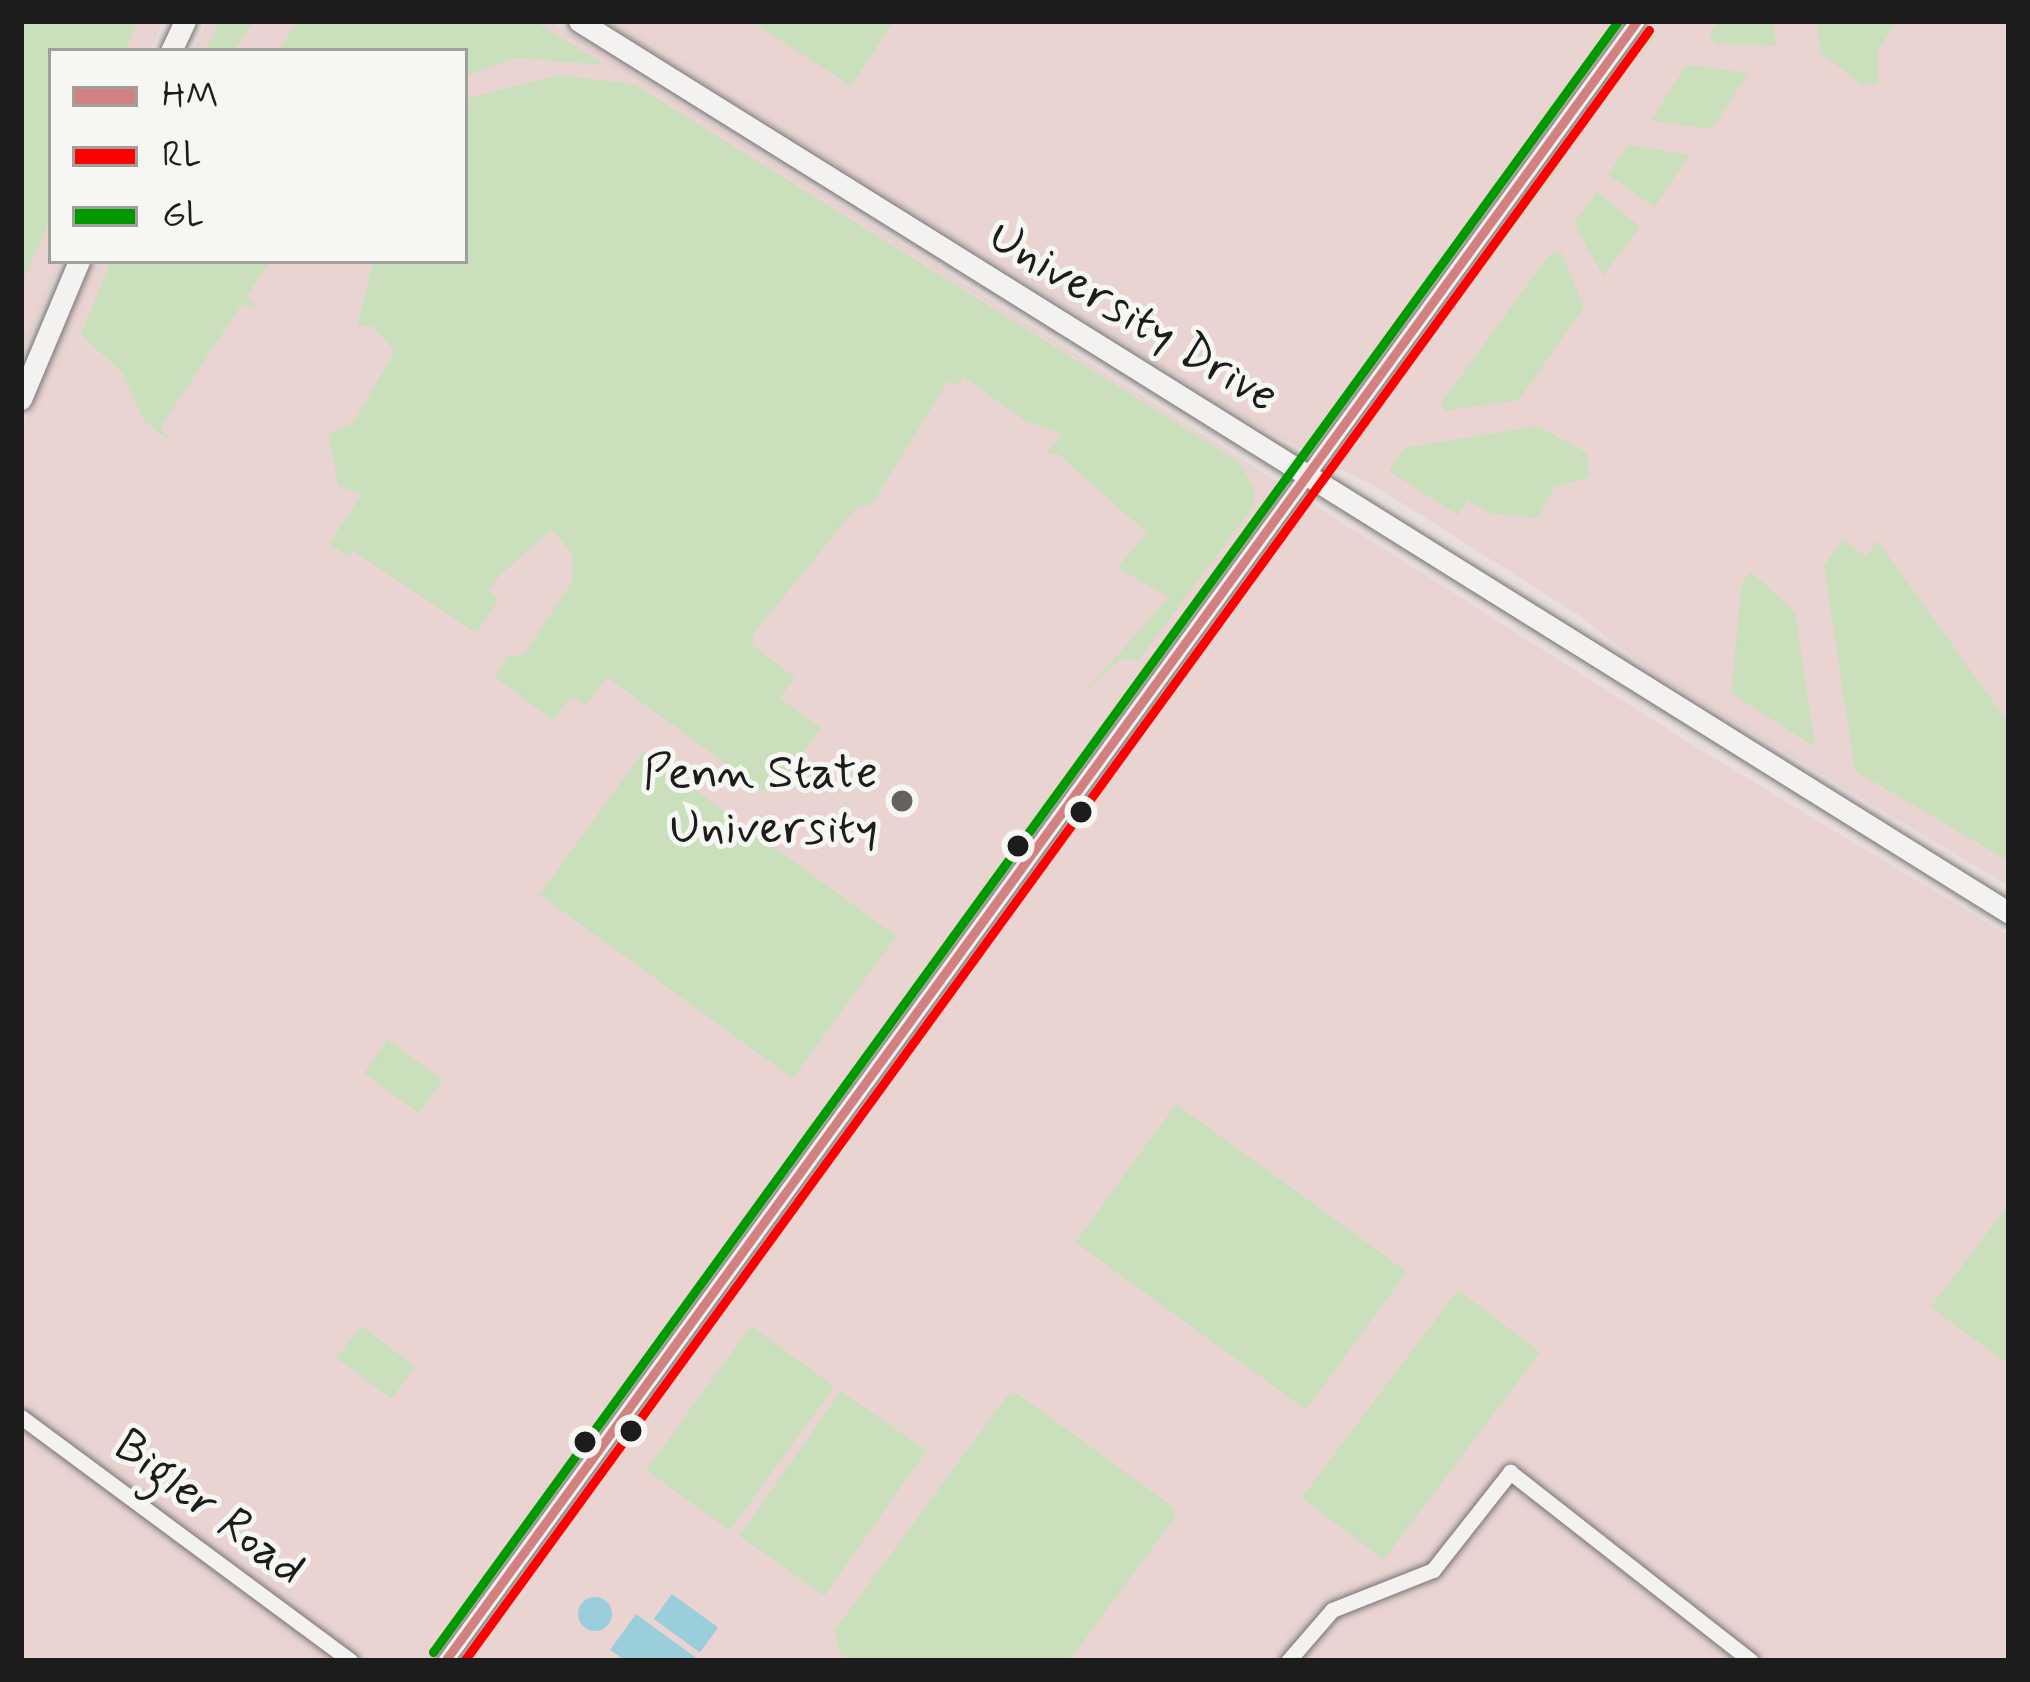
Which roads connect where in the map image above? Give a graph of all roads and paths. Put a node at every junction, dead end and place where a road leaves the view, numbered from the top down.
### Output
1 (579, 21) edge
2 (1636, 21) edge
3 (78, 264) edge
4 (21, 400) edge
5 (1309, 474) junction
6 (2007, 907) edge
7 (21, 1417) edge
8 (350, 1661) edge
9 (445, 1661) edge
10 (1288, 1661) edge
11 (1751, 1661) edge

1 - 5 main road, University Drive
2 - 5 street
3 - 4 main road
5 - 6 main road, University Drive
5 - 9 street
7 - 8 street, Bigler Road
10 - 11 street

